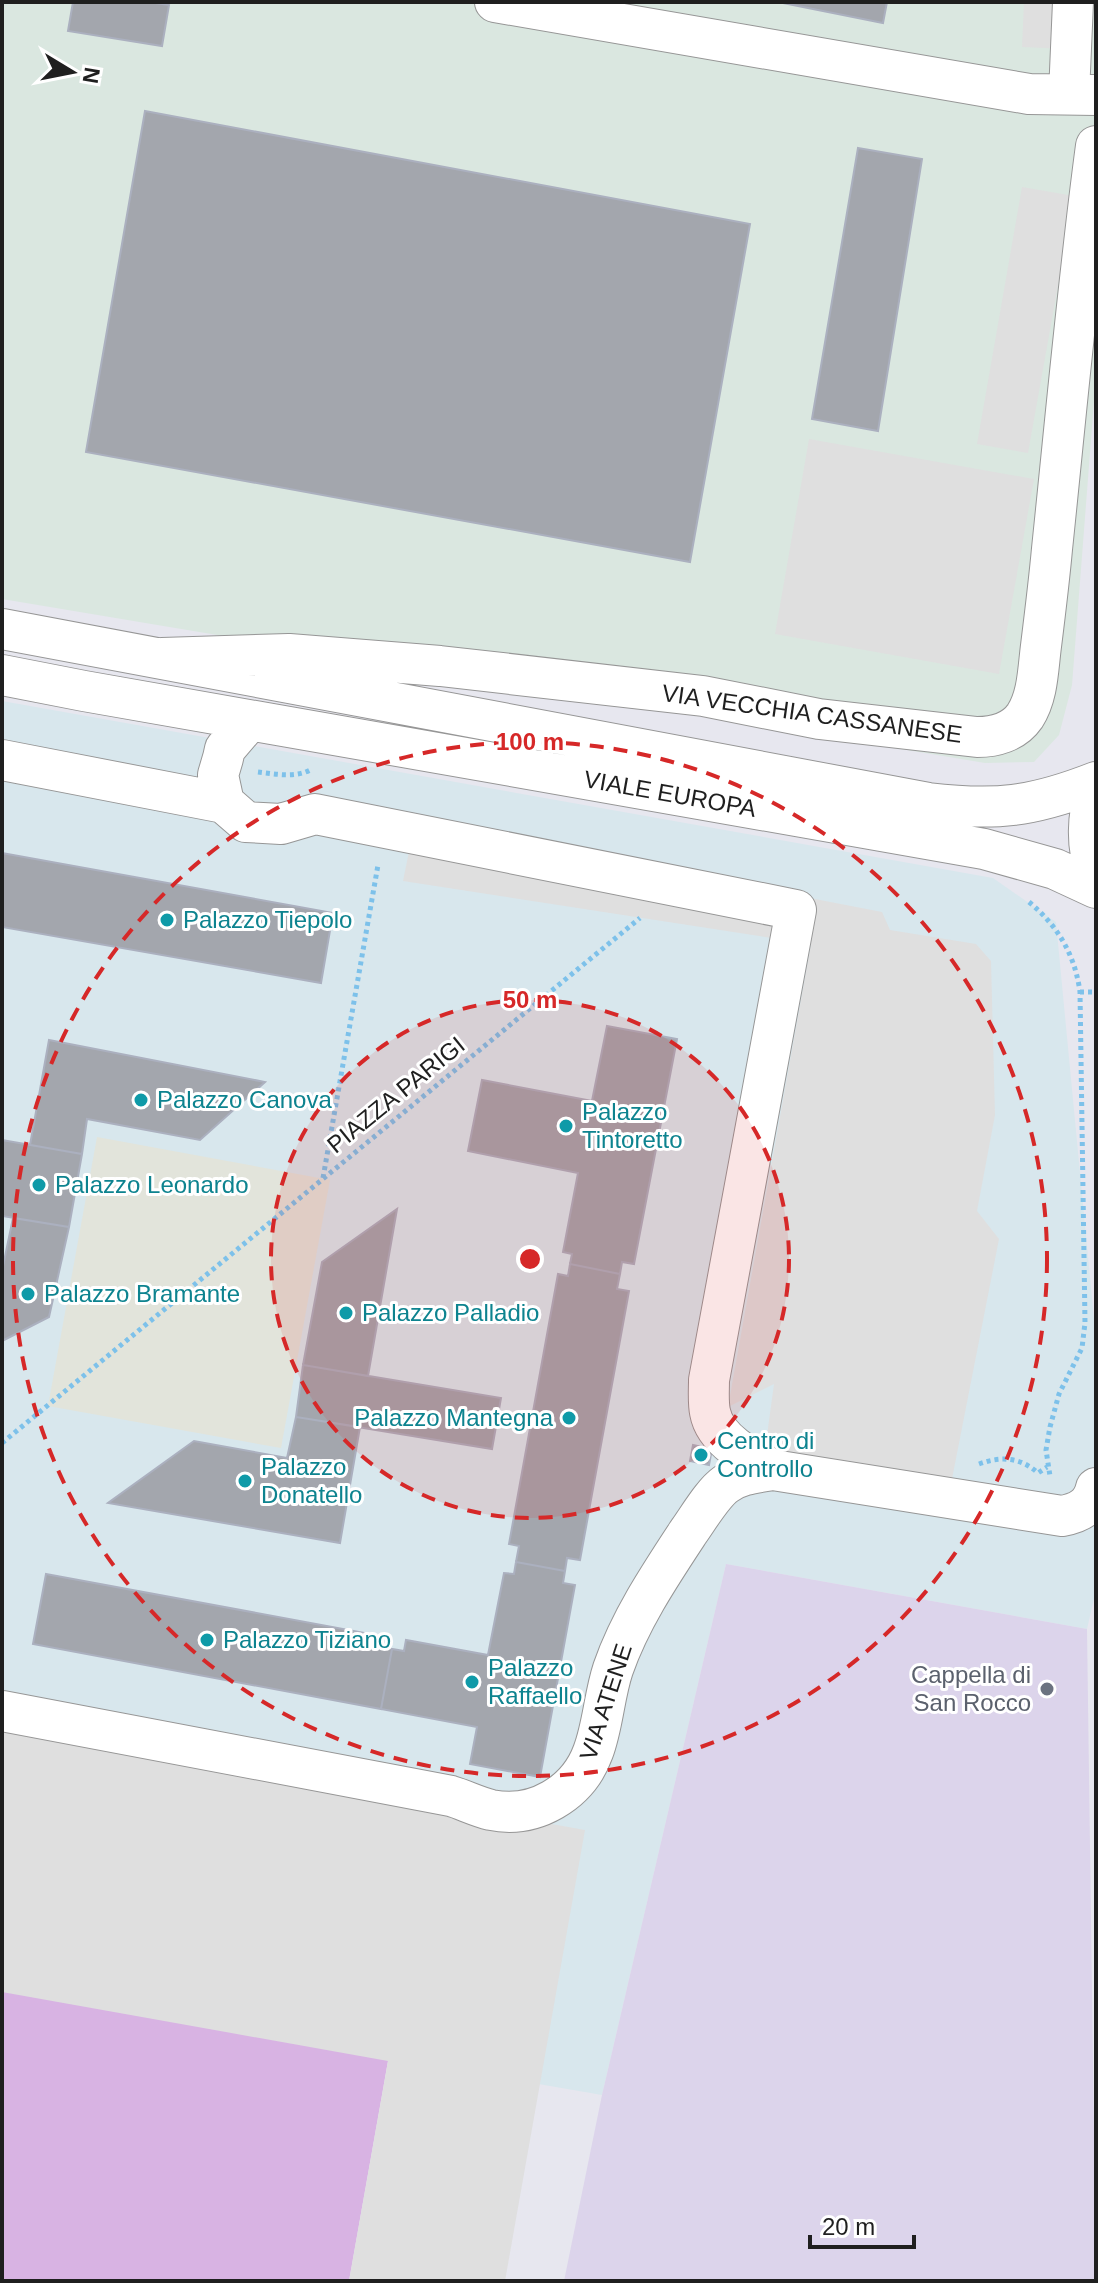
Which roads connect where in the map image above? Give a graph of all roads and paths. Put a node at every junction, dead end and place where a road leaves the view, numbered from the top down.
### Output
1 (495, 2) edge
2 (1073, 2) edge
3 (694, 19) edge
4 (1082, 95) edge
5 (1096, 146) edge
6 (2, 629) edge
7 (162, 658) junction
8 (2, 675) edge
9 (249, 721) junction
10 (2, 760) edge
11 (1096, 782) edge
12 (1096, 789) edge
13 (224, 803) junction
14 (384, 828) junction
15 (1096, 873) edge
16 (678, 887) junction
17 (1096, 888) edge
18 (1096, 992) edge
19 (322, 1178) junction
20 (2, 1443) edge
21 (1047, 1467) dead end
22 (773, 1470) junction
23 (1095, 1493) edge
24 (2, 1711) edge

1 - 3 street
2 - 4 street
3 - 4 street
5 - 7 street, VIA VECCHIA CASSANESE
6 - 7 street, VIALE EUROPA
7 - 11 street, VIALE EUROPA
8 - 9 street, VIALE EUROPA
9 - 13 street
9 - 17 street, VIALE EUROPA
10 - 13 street
12 - 15 street
13 - 14 street
14 - 16 street
14 - 19 path, PIAZZA PARIGI
16 - 19 path, PIAZZA PARIGI
16 - 22 street
18 - 21 path
19 - 20 path, PIAZZA PARIGI
22 - 23 street, VIA ATENE
22 - 24 street, VIA ATENE

